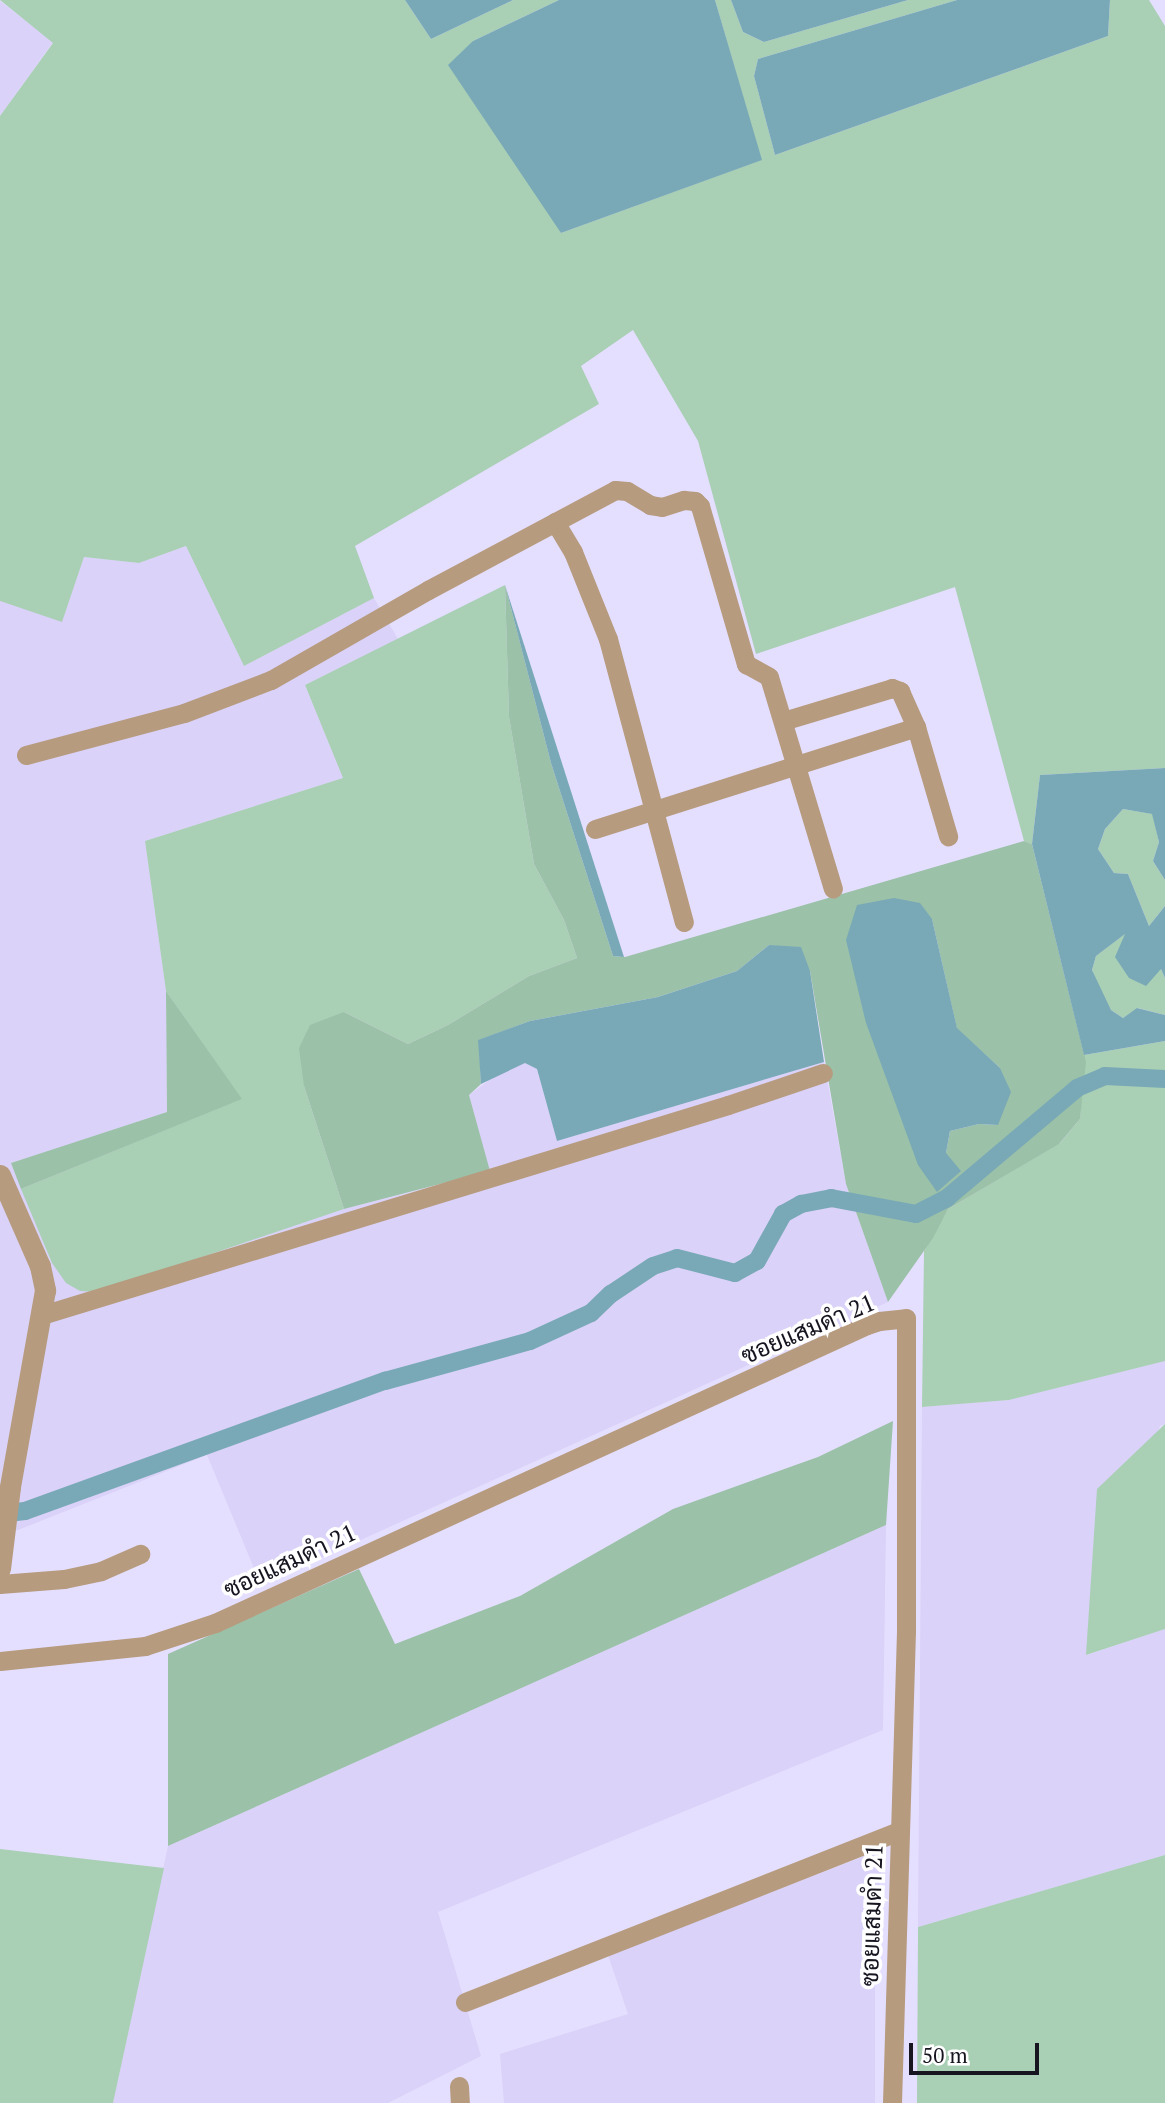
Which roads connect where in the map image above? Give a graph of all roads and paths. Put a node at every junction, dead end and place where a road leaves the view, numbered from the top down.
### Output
1 (555, 522) junction
2 (783, 721) junction
3 (916, 727) junction
4 (26, 755) dead end
5 (796, 766) junction
6 (656, 808) junction
7 (596, 829) dead end
8 (948, 836) dead end
9 (833, 889) dead end
10 (684, 922) dead end
11 (823, 1073) dead end
12 (0, 1175) edge
13 (42, 1315) junction
14 (140, 1554) dead end
15 (1, 1560) edge
16 (0, 1584) edge
17 (0, 1661) edge
18 (899, 1830) junction
19 (465, 2002) dead end
20 (892, 2103) edge

1 - 2 street
1 - 4 street
1 - 6 street
2 - 3 street
2 - 5 street
3 - 5 street
3 - 8 street
5 - 6 street
5 - 9 street
6 - 7 street
6 - 10 street
11 - 13 street
12 - 13 street
13 - 15 street
14 - 16 street
17 - 18 street, ซอยแสมดำ 21
18 - 19 street
18 - 20 street, ซอยแสมดำ 21

